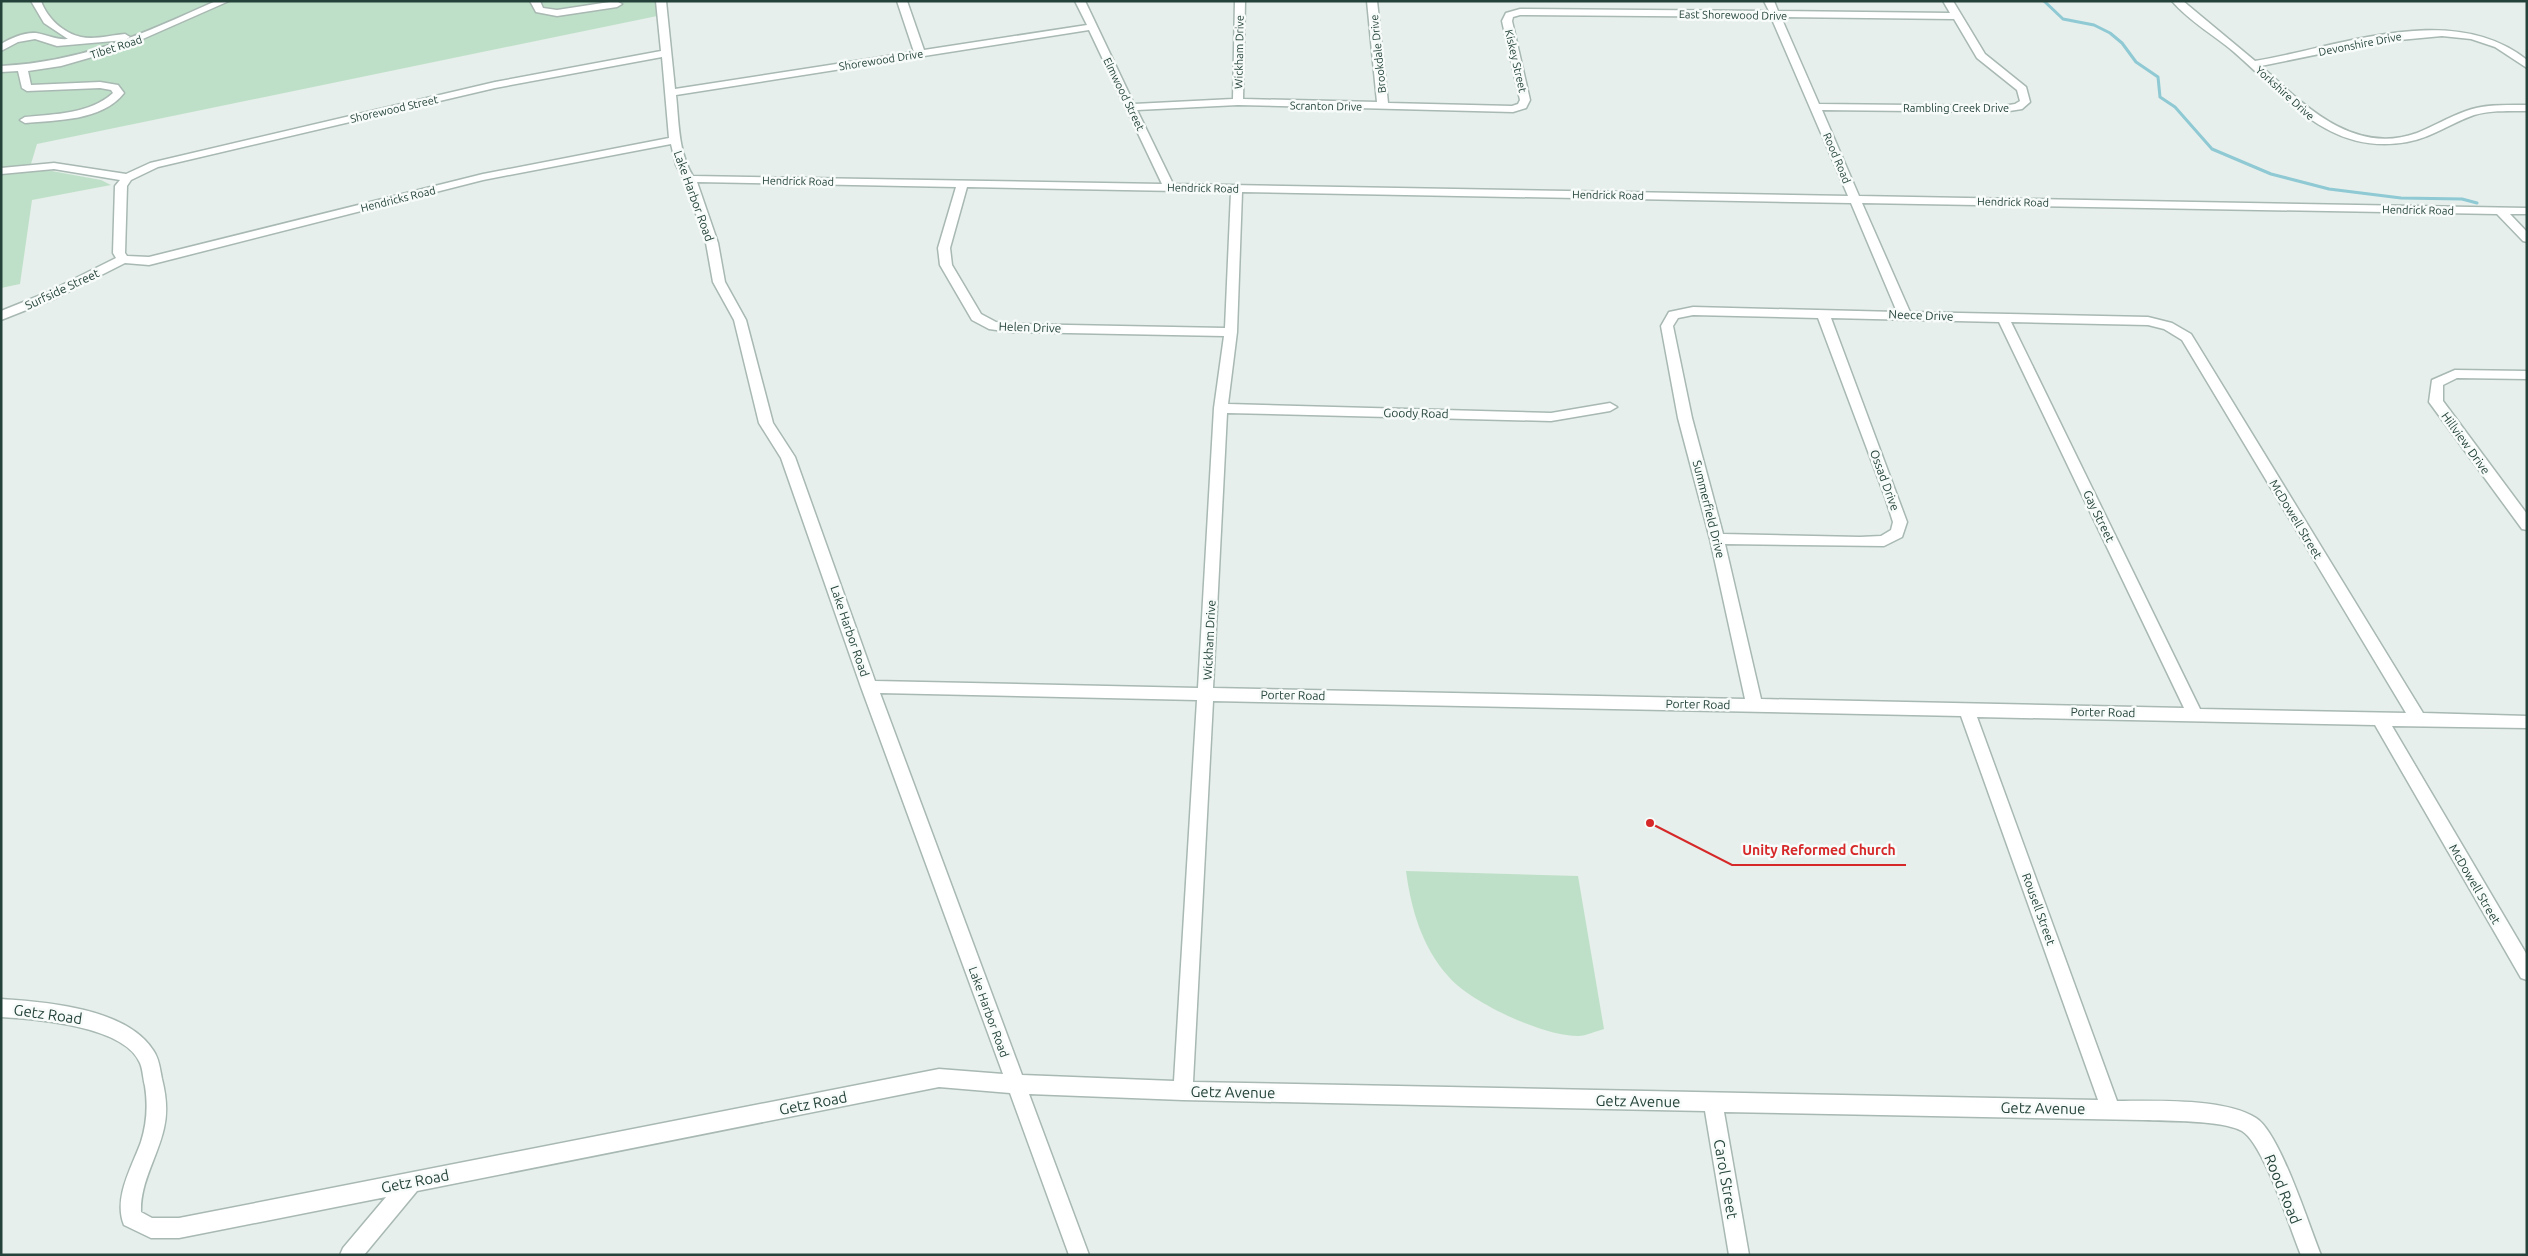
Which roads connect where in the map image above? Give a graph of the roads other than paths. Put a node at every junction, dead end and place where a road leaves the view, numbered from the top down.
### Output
1 (36, 1) edge
2 (224, 1) edge
3 (535, 1) edge
4 (661, 1) edge
5 (902, 1) edge
6 (1080, 1) edge
7 (1240, 1) edge
8 (1372, 1) edge
9 (1769, 1) edge
10 (1948, 1) edge
11 (2177, 1) edge
12 (617, 4) dead end
13 (1509, 15) joint
14 (1776, 15) junction
15 (1958, 16) junction
16 (1092, 27) junction
17 (83, 42) junction
18 (1, 48) edge
19 (665, 53) junction
20 (920, 54) junction
21 (2253, 64) junction
22 (2527, 65) edge
23 (1, 69) edge
24 (23, 69) junction
25 (671, 93) junction
26 (1238, 102) junction
27 (1522, 106) joint
28 (1131, 107) junction
29 (1383, 107) junction
30 (1816, 107) junction
31 (2527, 108) edge
32 (25, 120) dead end
33 (674, 140) junction
34 (1, 170) edge
35 (127, 178) junction
36 (690, 179) junction
37 (962, 184) junction
38 (1168, 187) junction
39 (1237, 188) junction
40 (1855, 199) junction
41 (2501, 211) junction
42 (2527, 211) edge
43 (2527, 239) edge
44 (123, 259) junction
45 (1823, 314) junction
46 (1673, 315) joint
47 (1906, 315) junction
48 (1, 316) edge
49 (2003, 318) junction
50 (2168, 326) joint
51 (1231, 332) junction
52 (2527, 375) edge
53 (1610, 407) dead end
54 (1221, 408) junction
55 (2527, 525) edge
56 (1717, 539) junction
57 (870, 687) junction
58 (1206, 694) junction
59 (1754, 705) junction
60 (1966, 709) junction
61 (2195, 714) junction
62 (2378, 718) junction
63 (2418, 719) junction
64 (2527, 722) edge
65 (2527, 972) edge
66 (1, 1008) edge
67 (1019, 1084) junction
68 (1183, 1091) junction
69 (1713, 1103) junction
70 (2111, 1110) junction
71 (2251, 1126) joint
72 (410, 1182) junction
73 (350, 1255) edge
74 (1079, 1255) edge
75 (1740, 1255) edge
76 (2311, 1255) edge

1 - 17 street
2 - 17 street, Tibet Road
2 - 24 street, Tibet Road
3 - 12 street
4 - 19 street, Lake Harbor Road
5 - 20 street
6 - 16 street, Elmwood Street
7 - 26 street, Wickham Drive
8 - 29 street, Brookdale Drive
9 - 14 street, Rood Road
10 - 15 street, Rambling Creek Drive
11 - 21 street, Yorkshire Drive
13 - 14 street, East Shorewood Drive
13 - 27 street, Kiskey Street
14 - 15 street, East Shorewood Drive
14 - 30 street, Rood Road
15 - 30 street, Rambling Creek Drive
16 - 20 street, Shorewood Drive
16 - 28 street, Elmwood Street
17 - 18 street, Tibet Road
19 - 25 street, Lake Harbor Road
19 - 35 street, Shorewood Street
20 - 25 street, Shorewood Drive
21 - 22 street, Devonshire Drive
21 - 31 street, Yorkshire Drive
23 - 24 street, Tibet Road
24 - 32 street
25 - 33 street, Lake Harbor Road
26 - 28 street, Scranton Drive
26 - 29 street, Scranton Drive
27 - 29 street, Scranton Drive
28 - 38 street, Elmwood Street
30 - 40 street, Rood Road
33 - 36 street, Lake Harbor Road
33 - 44 street, Hendricks Road
34 - 35 street
35 - 44 street
36 - 37 street, Hendrick Road
36 - 57 street, Lake Harbor Road
37 - 38 street, Hendrick Road
37 - 51 street, Helen Drive
38 - 39 street, Hendrick Road
39 - 40 street, Hendrick Road
39 - 51 street, Wickham Drive
40 - 41 street, Hendrick Road
40 - 47 street, Rood Road
41 - 42 street, Hendrick Road
41 - 43 street
44 - 48 street, Surfside Street
45 - 46 street, Neece Drive
45 - 47 street, Neece Drive
45 - 56 street, Ossad Drive
46 - 56 street, Summerfield Drive
47 - 49 street, Neece Drive
49 - 50 street, Neece Drive
49 - 61 street, Gay Street
50 - 63 street, McDowell Street
51 - 54 street, Wickham Drive
52 - 55 street, Hillview Drive
53 - 54 street, Goody Road
54 - 58 street, Wickham Drive
56 - 59 street, Summerfield Drive
57 - 58 street, Porter Road
57 - 67 street, Lake Harbor Road
58 - 59 street, Porter Road
58 - 68 street, Wickham Drive
59 - 60 street, Porter Road
60 - 61 street, Porter Road
60 - 70 street, Rousell Street
61 - 62 street, Porter Road
62 - 63 street, Porter Road
62 - 65 street, McDowell Street
63 - 64 street, Porter Road
66 - 72 street, Getz Road
67 - 68 street, Getz Avenue
67 - 72 street, Getz Road
67 - 74 street, Lake Harbor Road
68 - 69 street, Getz Avenue
69 - 70 street, Getz Avenue
69 - 75 street, Carol Street
70 - 71 street, Getz Avenue
71 - 76 street, Rood Road
72 - 73 street

